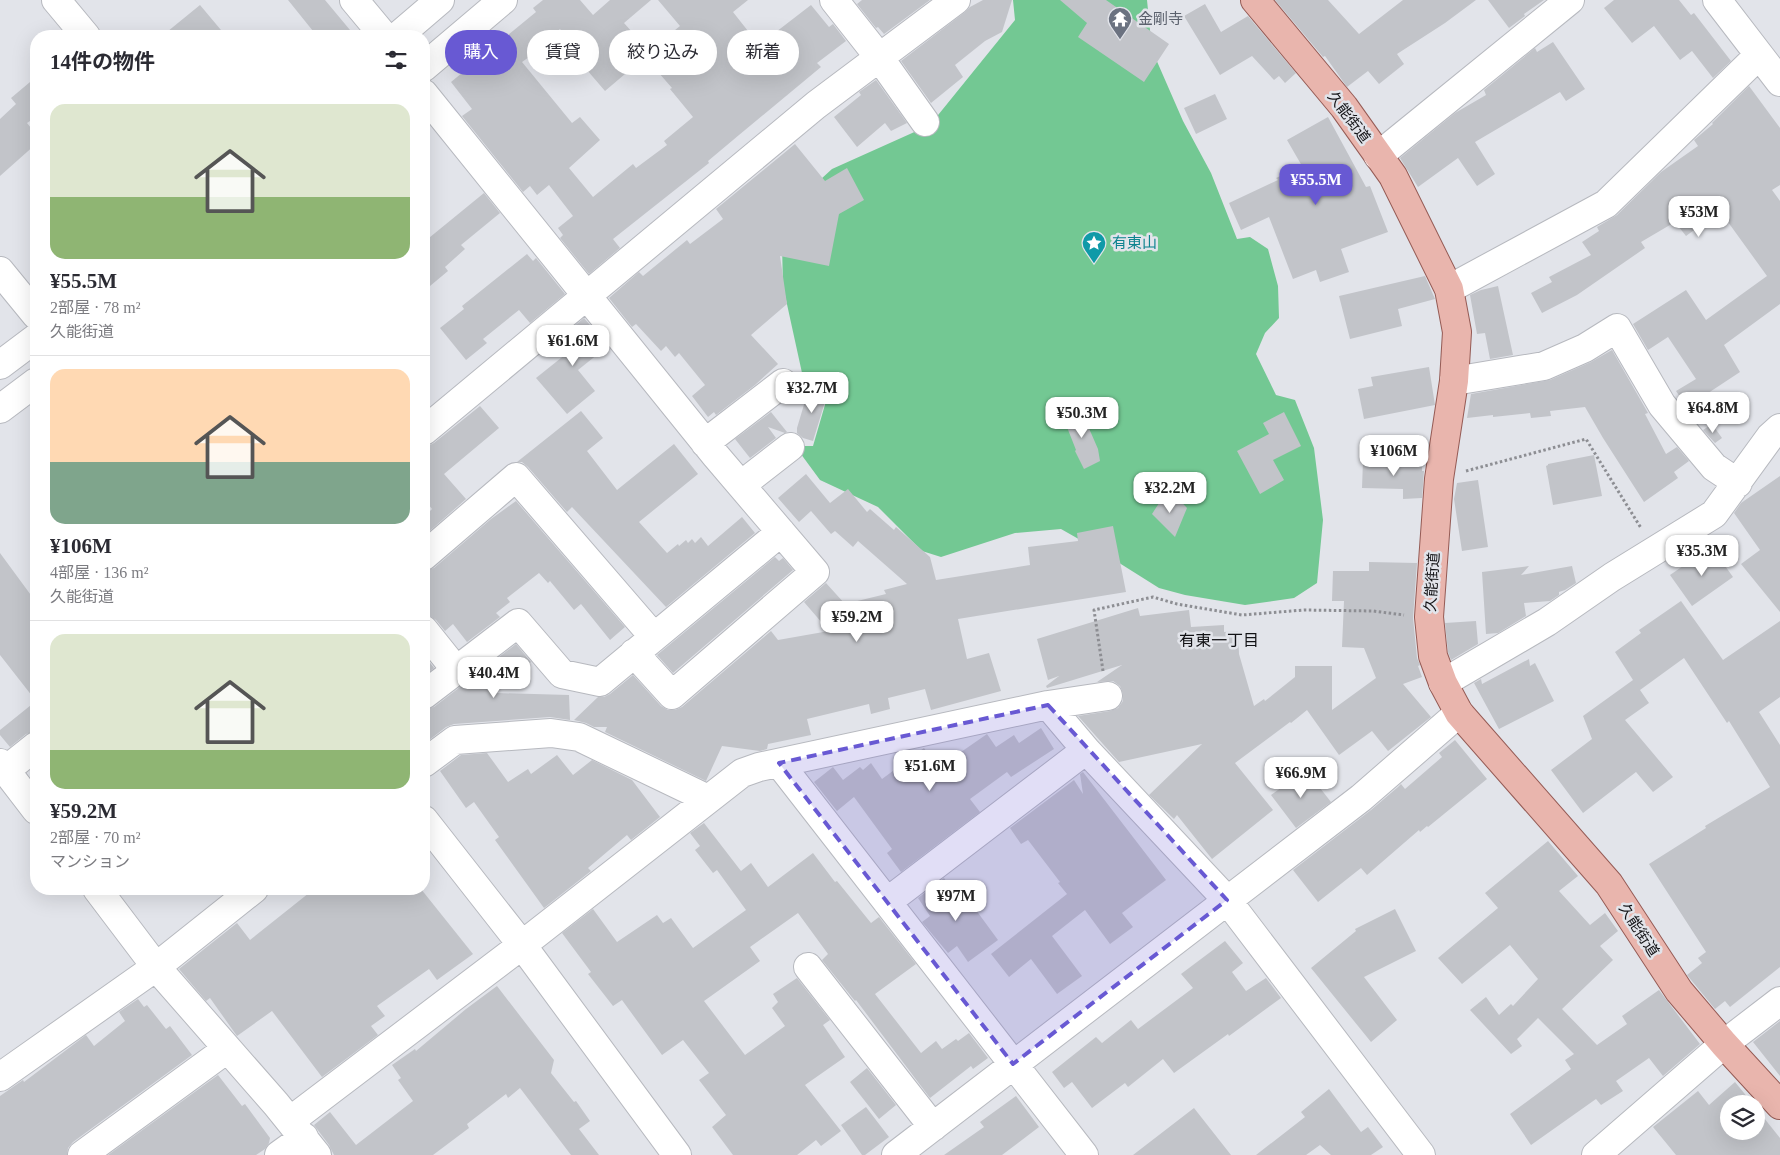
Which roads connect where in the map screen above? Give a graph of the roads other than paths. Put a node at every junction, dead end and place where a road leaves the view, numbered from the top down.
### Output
1 (56, 0) edge
2 (354, 0) edge
3 (440, 0) edge
4 (503, 0) edge
5 (834, 0) edge
6 (956, 0) edge
7 (1255, 0) edge
8 (1570, 0) edge
9 (1717, 0) edge
10 (81, 30) edge
11 (379, 30) edge
12 (405, 30) edge
13 (879, 57) junction
14 (430, 62) edge
15 (1773, 69) edge
16 (430, 101) edge
17 (925, 122) dead end
18 (1378, 156) junction
19 (0, 271) edge
20 (1450, 289) junction
21 (587, 296) junction
22 (30, 308) edge
23 (30, 342) edge
24 (0, 365) edge
25 (1454, 381) junction
26 (783, 383) dead end
27 (30, 386) edge
28 (0, 409) edge
29 (430, 426) edge
30 (1777, 439) edge
31 (705, 443) junction
32 (790, 447) dead end
33 (1738, 483) junction
34 (741, 485) junction
35 (781, 532) junction
36 (430, 551) edge
37 (430, 638) edge
38 (644, 645) junction
39 (456, 670) junction
40 (1443, 683) junction
41 (430, 690) edge
42 (1108, 696) road end
43 (1048, 705) junction
44 (1459, 712) junction
45 (30, 750) edge
46 (1086, 750) junction
47 (430, 759) edge
48 (779, 763) junction
49 (3, 767) edge
50 (708, 799) junction
51 (30, 802) edge
52 (430, 828) edge
53 (101, 895) edge
54 (246, 895) edge
55 (1227, 900) junction
56 (887, 902) junction
57 (522, 945) junction
58 (156, 967) junction
59 (808, 967) dead end
60 (1780, 1001) edge
61 (1724, 1044) junction
62 (228, 1049) junction
63 (1013, 1064) junction
64 (0, 1077) edge
65 (1780, 1106) edge
66 (933, 1127) junction
67 (304, 1138) edge
68 (82, 1155) edge
69 (279, 1155) edge
70 (677, 1155) edge
71 (896, 1155) edge
72 (1084, 1155) edge
73 (1420, 1155) edge
74 (1596, 1155) edge

1 - 10 street
2 - 11 street
3 - 12 street
4 - 14 street
5 - 13 street
6 - 13 street
7 - 18 main road, 久能街道
8 - 18 street
9 - 15 street
13 - 17 street
13 - 21 street
15 - 20 street
16 - 21 street
18 - 20 main road, 久能街道
19 - 22 street
20 - 25 main road, 久能街道
21 - 29 street
21 - 31 street
23 - 24 street
25 - 33 street
25 - 40 main road, 久能街道
26 - 31 street
27 - 28 street
30 - 33 street
31 - 34 street
32 - 34 street
33 - 40 street
34 - 35 street
35 - 38 street
35 - 38 street
36 - 38 street
37 - 39 street
38 - 39 street
39 - 41 street
40 - 44 main road, 久能街道
42 - 43 street
43 - 46 street
43 - 48 street
44 - 55 street
44 - 61 main road, 久能街道
45 - 49 street
46 - 55 street
46 - 56 street
47 - 50 street
48 - 50 street
48 - 56 street
49 - 51 street
50 - 57 street
52 - 57 street
53 - 58 street
54 - 58 street
55 - 63 street
55 - 73 street
56 - 63 street
57 - 67 street
57 - 70 street
58 - 62 street
58 - 64 street
59 - 66 street
60 - 61 street
61 - 65 main road, 久能街道
61 - 74 street
62 - 67 street
62 - 68 street
63 - 66 street
63 - 72 street
66 - 71 street
67 - 69 street

